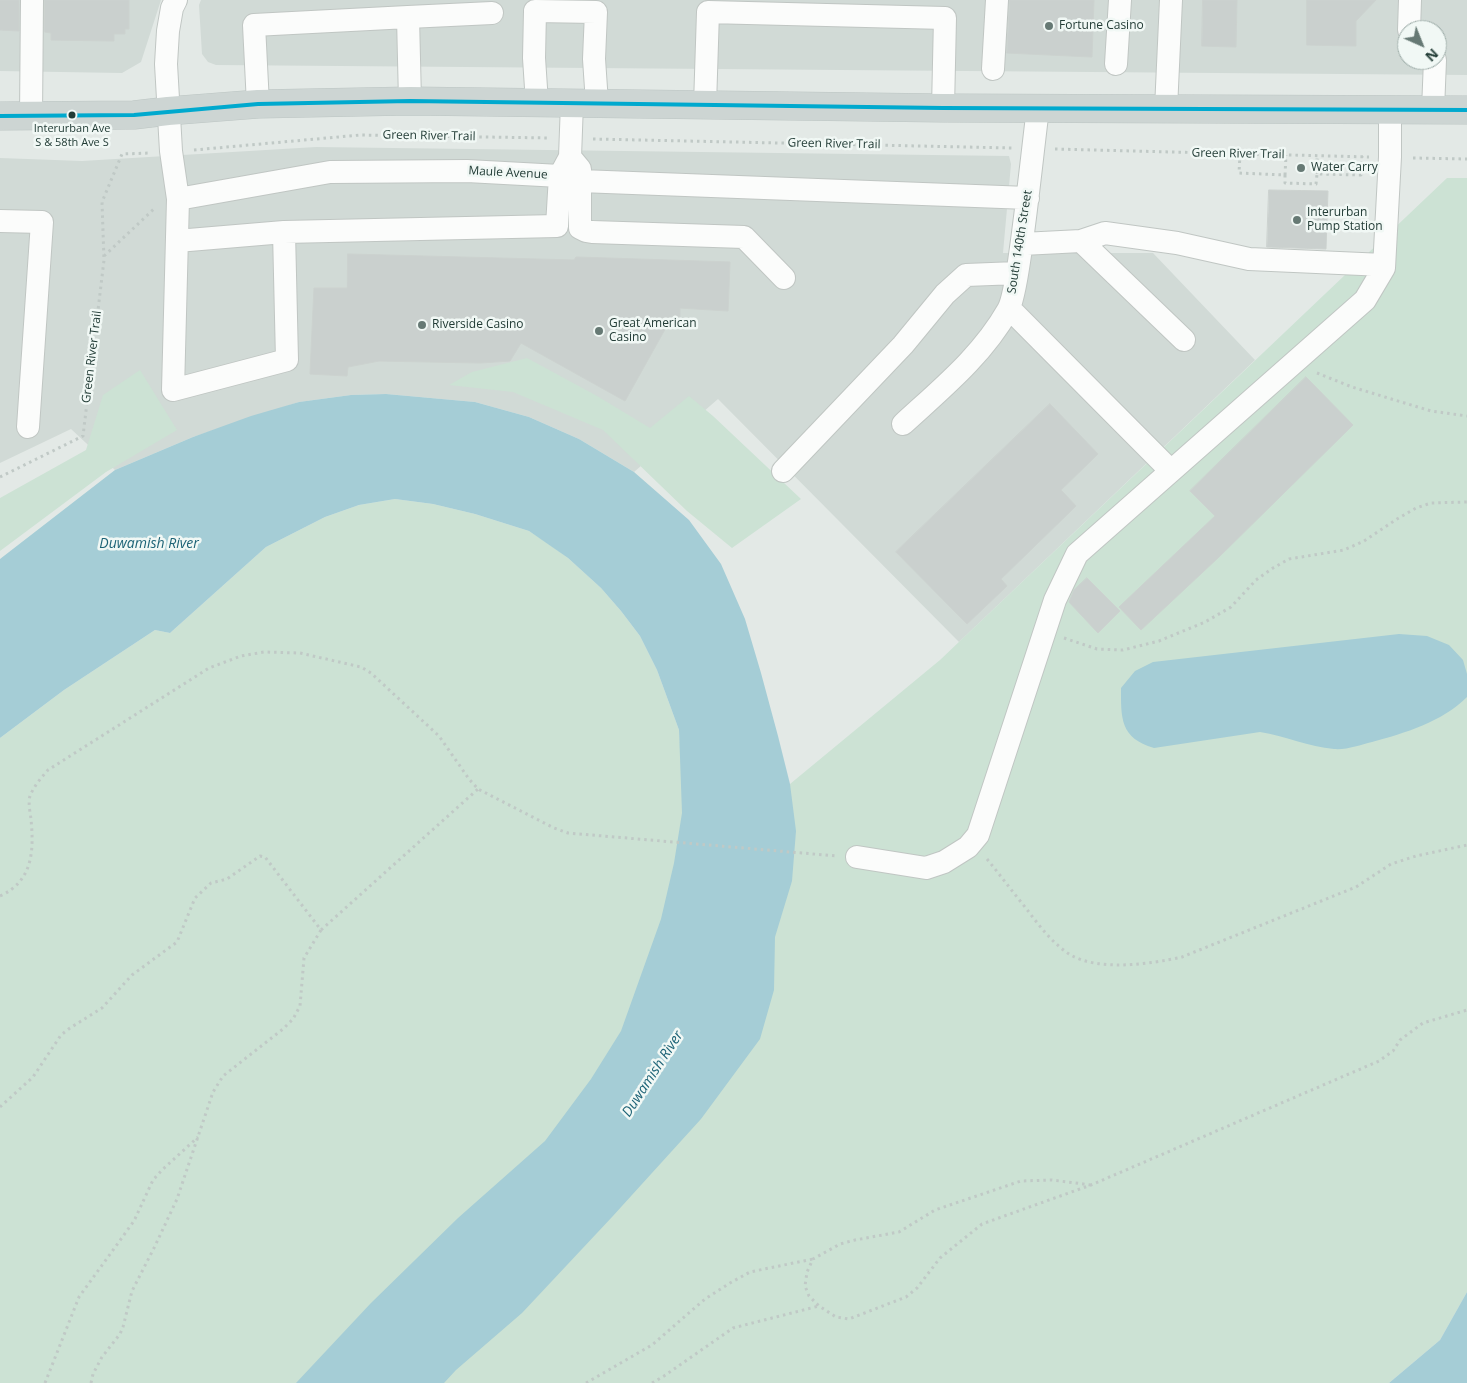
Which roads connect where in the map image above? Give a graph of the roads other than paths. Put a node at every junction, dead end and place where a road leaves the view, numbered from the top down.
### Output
1 (32, 0) edge
2 (176, 0) edge
3 (997, 0) edge
4 (1120, 0) edge
5 (1171, 0) edge
6 (1410, 0) edge
7 (492, 13) dead end
8 (408, 17) junction
9 (1409, 20) edge
10 (1116, 64) dead end
11 (993, 69) dead end
12 (1435, 70) edge
13 (410, 100) junction
14 (537, 103) junction
15 (585, 103) junction
16 (258, 104) junction
17 (705, 105) junction
18 (943, 108) junction
19 (1038, 108) junction
20 (1166, 109) junction
21 (1390, 110) junction
22 (1433, 110) junction
23 (1467, 110) edge
24 (168, 111) junction
25 (0, 116) edge
26 (31, 117) junction
27 (570, 163) junction
28 (177, 193) junction
29 (1028, 198) junction
30 (0, 221) edge
31 (284, 232) junction
32 (177, 241) junction
33 (1081, 241) junction
34 (1022, 244) junction
35 (1384, 265) junction
36 (1017, 273) junction
37 (784, 278) dead end
38 (1009, 308) junction
39 (1184, 340) dead end
40 (903, 424) dead end
41 (28, 427) dead end
42 (783, 471) dead end
43 (1171, 471) junction
44 (857, 858) road end

1 - 26 street
2 - 24 street
3 - 11 street
4 - 10 street
5 - 20 street
6 - 9 street
7 - 8 street
8 - 13 street
8 - 16 street
12 - 22 street
13 - 14 main road
13 - 16 main road
14 - 15 main road
14 - 15 street
15 - 17 main road
15 - 27 street
16 - 24 main road
17 - 18 main road
17 - 18 street
18 - 19 main road
19 - 20 main road
19 - 29 street, South 140th Street
20 - 21 main road
21 - 22 main road
21 - 35 street
22 - 23 main road
24 - 26 main road
24 - 28 street
25 - 26 main road
27 - 28 street, Maule Avenue
27 - 29 street
27 - 31 street, Maule Avenue
27 - 37 street
28 - 32 street
29 - 34 street, South 140th Street
30 - 41 street
31 - 32 street, Maule Avenue
31 - 32 street
33 - 34 street
33 - 35 street
33 - 39 street
34 - 36 street, South 140th Street
35 - 43 street
36 - 38 street, South 140th Street
36 - 42 street
38 - 40 street, South 140th Street
38 - 43 street
43 - 44 street

